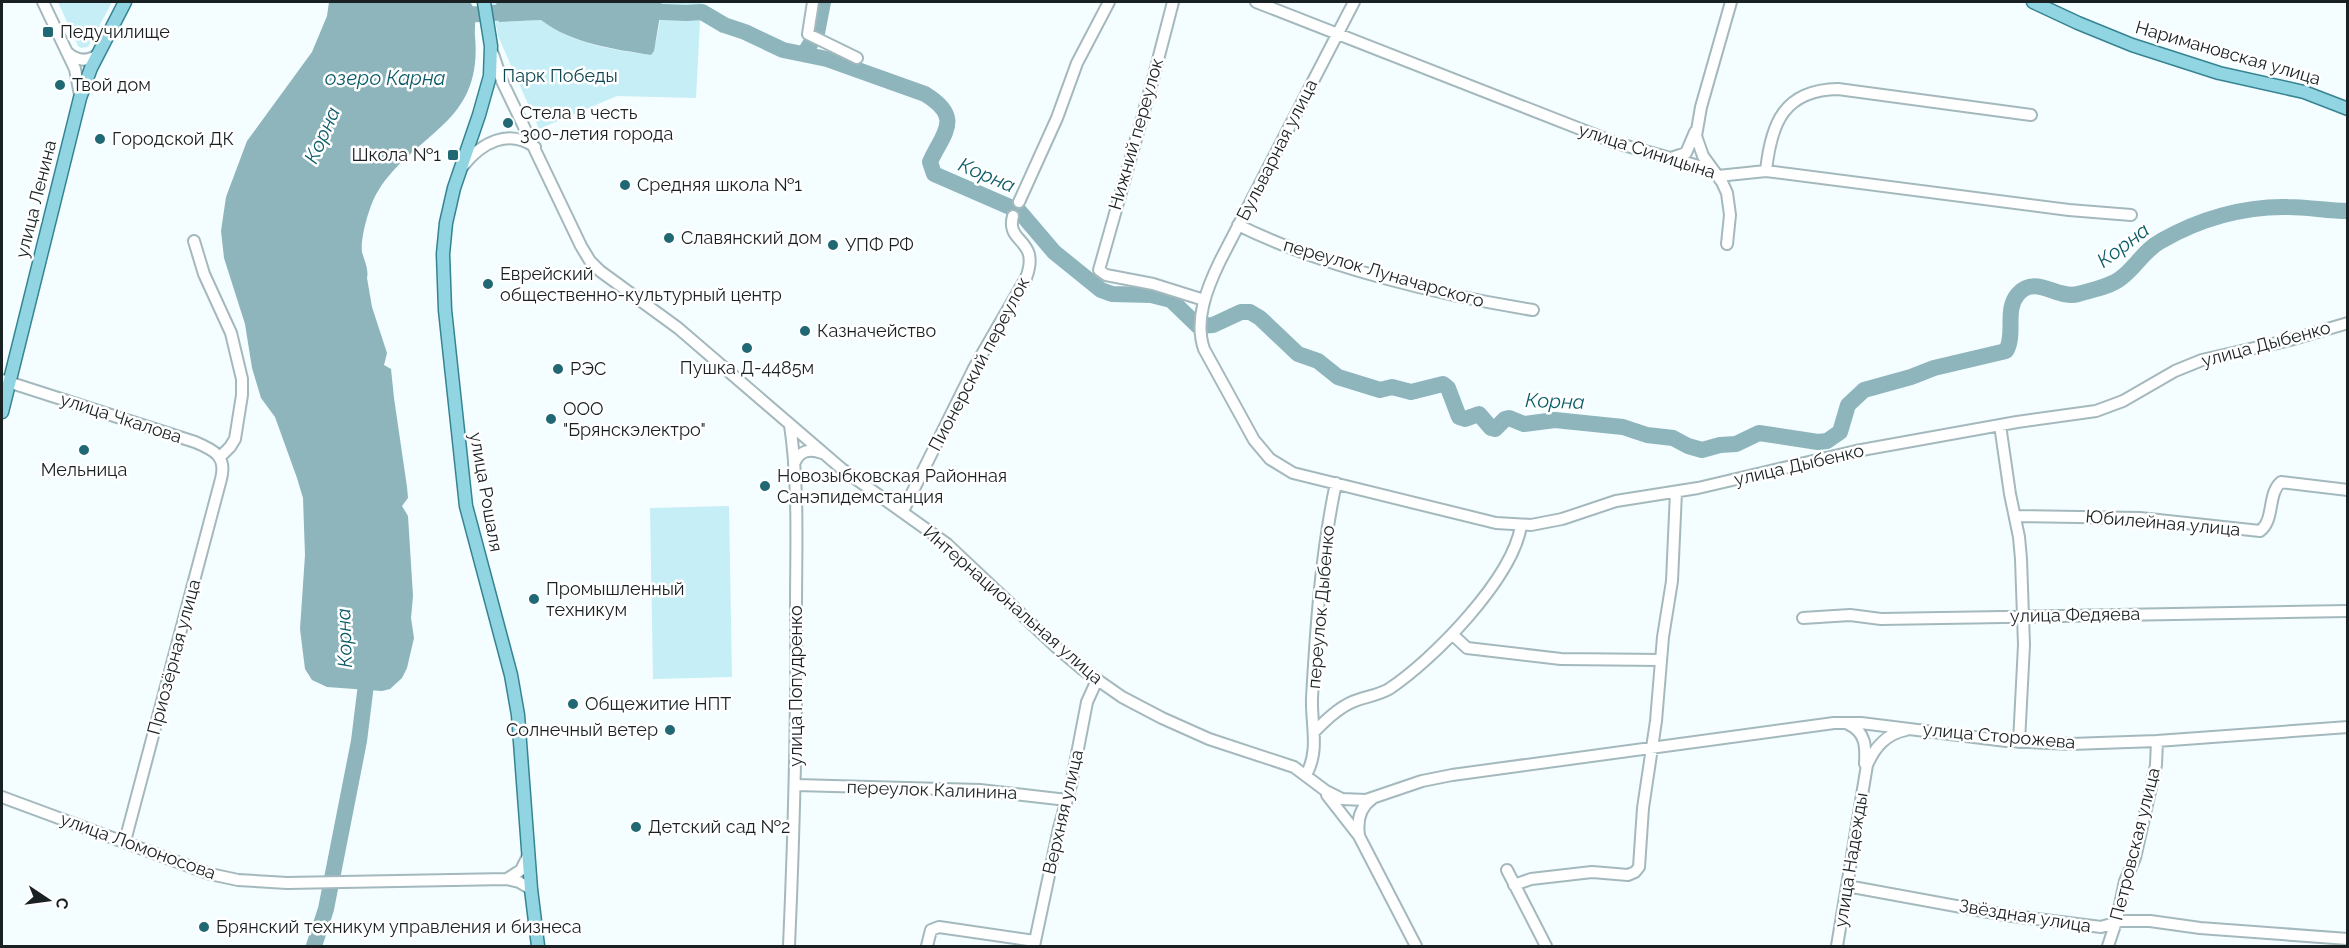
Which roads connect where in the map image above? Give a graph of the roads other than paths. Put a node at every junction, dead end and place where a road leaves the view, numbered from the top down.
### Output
1 (43, 2) edge
2 (125, 2) edge
3 (484, 2) edge
4 (813, 2) edge
5 (1109, 2) edge
6 (1173, 2) edge
7 (1256, 2) edge
8 (1354, 2) edge
9 (1731, 2) edge
10 (2033, 2) edge
11 (1336, 35) junction
12 (490, 40) junction
13 (67, 52) junction
14 (97, 55) junction
15 (856, 58) dead end
16 (80, 98) junction
17 (2348, 109) edge
18 (2031, 115) dead end
19 (1696, 129) junction
20 (535, 147) junction
21 (1668, 159) junction
22 (460, 169) junction
23 (1766, 171) junction
24 (1718, 176) junction
25 (1019, 202) dead end
26 (2132, 215) dead end
27 (1013, 216) dead end
28 (1238, 225) junction
29 (194, 241) dead end
30 (1727, 244) dead end
31 (1204, 300) junction
32 (1533, 310) dead end
33 (2348, 323) edge
34 (5, 381) edge
35 (2, 412) edge
36 (790, 425) junction
37 (2000, 425) junction
38 (1254, 440) joint
39 (824, 454) junction
40 (221, 456) junction
41 (794, 471) junction
42 (1335, 483) junction
43 (2348, 490) edge
44 (1676, 492) junction
45 (903, 511) junction
46 (2015, 516) junction
47 (1521, 526) junction
48 (2348, 611) edge
49 (2023, 615) junction
50 (1803, 618) dead end
51 (1452, 634) junction
52 (1661, 660) junction
53 (1097, 680) junction
54 (1844, 723) junction
55 (2348, 727) edge
56 (1914, 729) junction
57 (1314, 732) junction
58 (2019, 741) junction
59 (2157, 741) junction
60 (1653, 747) junction
61 (1864, 773) junction
62 (1306, 775) junction
63 (1317, 784) junction
64 (796, 785) junction
65 (2, 797) edge
66 (1372, 799) junction
67 (1067, 800) junction
68 (1352, 801) joint
69 (1359, 836) junction
70 (125, 841) junction
71 (528, 852) junction
72 (1507, 870) dead end
73 (507, 879) junction
74 (1514, 885) junction
75 (1847, 886) junction
76 (531, 889) junction
77 (2116, 923) junction
78 (2348, 939) edge
79 (1034, 944) edge
80 (538, 946) edge
81 (789, 946) edge
82 (927, 946) edge
83 (1416, 946) edge
84 (1546, 946) edge
85 (1837, 946) edge
86 (2108, 946) edge

1 - 13 street
2 - 14 main road, улица Ленина
3 - 12 main road, улица Рошаля
4 - 15 street
5 - 25 street
6 - 31 street, Нижний переулок
7 - 11 street, улица Синицына
8 - 11 street, Бульварная улица
9 - 19 street
10 - 17 main road, Наримановская улица
11 - 21 street, улица Синицына
11 - 28 street, Бульварная улица
12 - 20 street, Интернациональная улица
12 - 22 main road, улица Рошаля
13 - 14 street
13 - 16 street
14 - 16 main road, улица Ленина
16 - 34 main road, улица Ленина
18 - 23 street
19 - 21 street
19 - 24 street
20 - 22 street
20 - 36 street, Интернациональная улица
21 - 24 street, улица Синицына
22 - 71 main road, улица Рошаля
23 - 24 street, улица Синицына
23 - 26 street, улица Синицына
24 - 30 street
27 - 45 street, Пионерский переулок
28 - 31 street, Бульварная улица
28 - 32 street, переулок Луначарского
29 - 40 street
31 - 38 street, Бульварная улица
33 - 37 street, улица Дыбенко
34 - 35 main road, улица Ленина
34 - 40 street, улица Чкалова
36 - 39 street, Интернациональная улица
36 - 41 street, улица Попудренко
37 - 44 street, улица Дыбенко
37 - 46 street
38 - 42 street, улица Дыбенко
39 - 41 street
39 - 45 street, Интернациональная улица
40 - 70 street, Приозёрная улица
41 - 64 street, улица Попудренко
42 - 47 street, улица Дыбенко
42 - 57 street, переулок Дыбенко
43 - 46 street, Юбилейная улица
44 - 47 street, улица Дыбенко
44 - 52 street
45 - 53 street, Интернациональная улица
46 - 49 street
47 - 51 street, переулок Дыбенко
48 - 49 street, улица Федяева
49 - 50 street, улица Федяева
49 - 58 street
51 - 52 street
51 - 57 street, переулок Дыбенко
52 - 60 street
53 - 62 street, Интернациональная улица
53 - 67 street, Верхняя улица
54 - 56 street, улица Сторожева
54 - 60 street, улица Сторожева
54 - 61 street, улица Надежды
55 - 59 street, улица Сторожева
56 - 58 street, улица Сторожева
56 - 61 street, улица Надежды
57 - 62 street, переулок Дыбенко
58 - 59 street, улица Сторожева
59 - 77 street, Петровская улица
60 - 66 street, улица Сторожева
60 - 74 street
61 - 75 street, улица Надежды
62 - 63 street, Интернациональная улица
63 - 68 street, Интернациональная улица
63 - 69 street, Интернациональная улица
64 - 67 street, переулок Калинина
64 - 81 street, улица Попудренко
65 - 70 street, улица Ломоносова
66 - 68 street, улица Сторожева
66 - 69 street
67 - 79 street, Верхняя улица
69 - 83 street, Интернациональная улица
70 - 73 street, улица Ломоносова
71 - 73 street
71 - 76 main road, улица Рошаля
72 - 74 street
73 - 76 street
74 - 84 street
75 - 77 street, Звёздная улица
75 - 85 street, улица Надежды
76 - 80 main road, улица Рошаля
77 - 78 street, Звёздная улица
77 - 86 street, Петровская улица
79 - 82 street

